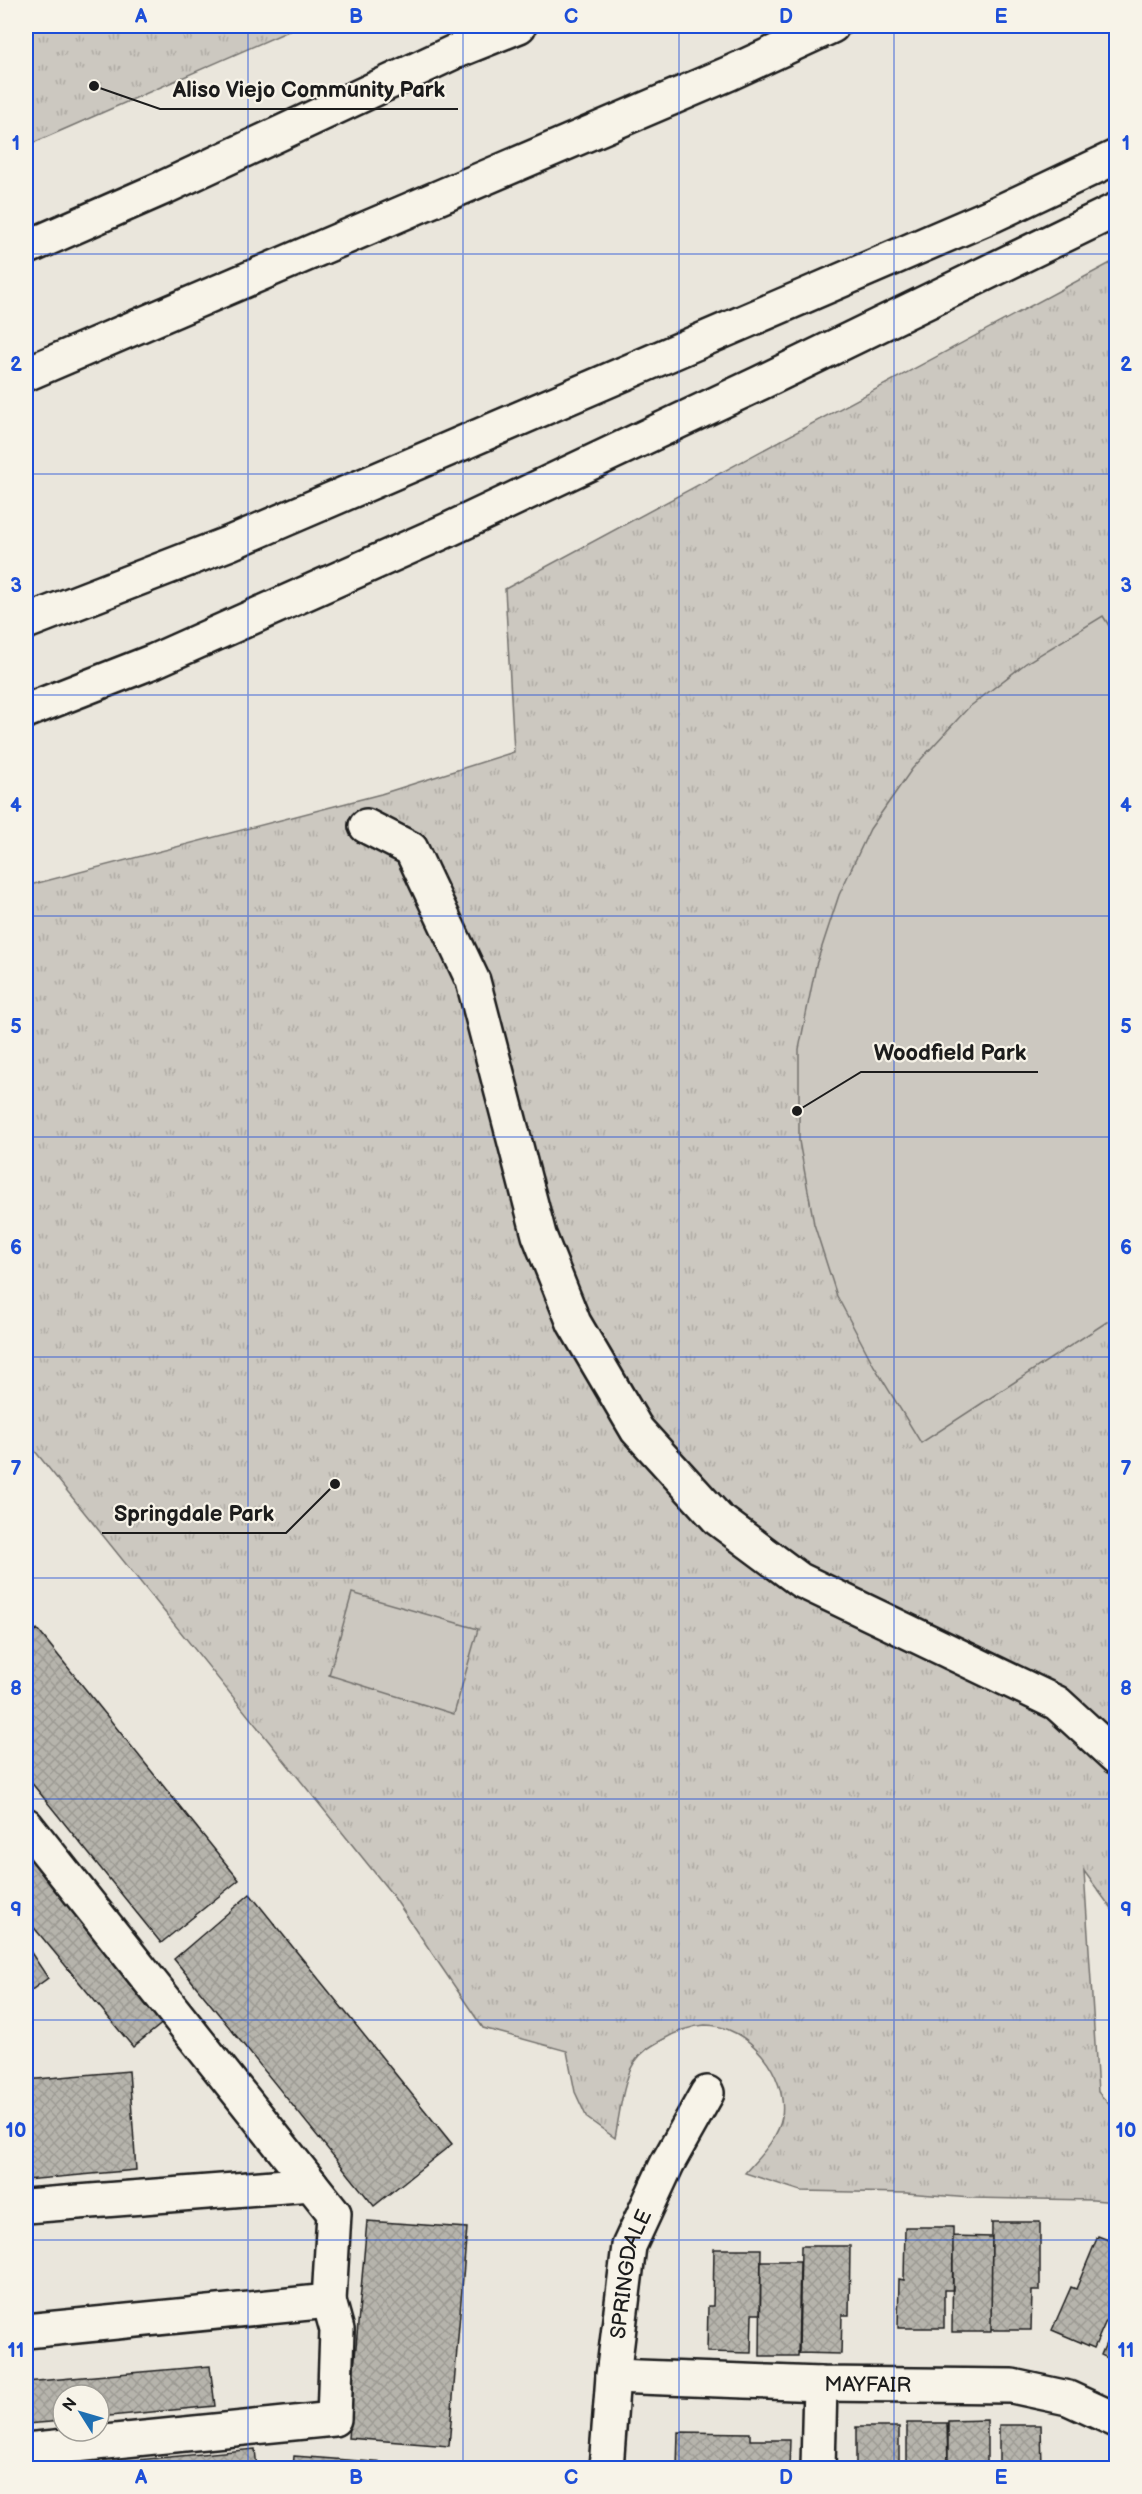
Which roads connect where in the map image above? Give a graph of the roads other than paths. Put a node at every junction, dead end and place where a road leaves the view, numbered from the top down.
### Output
1 (519, 26) edge
2 (832, 26) edge
3 (1116, 157) edge
4 (1116, 210) edge
5 (26, 248) edge
6 (26, 374) edge
7 (26, 622) edge
8 (26, 711) edge
9 (366, 826) dead end
10 (1116, 1757) edge
11 (26, 1825) edge
12 (707, 2093) dead end
13 (311, 2184) junction
14 (26, 2206) edge
15 (329, 2301) junction
16 (26, 2331) edge
17 (613, 2376) junction
18 (820, 2384) junction
19 (1116, 2420) edge
20 (26, 2450) edge
21 (606, 2469) edge
22 (818, 2469) edge

1 - 5 main road
2 - 6 main road
3 - 7 main road
4 - 8 main road
9 - 10 main road
11 - 13 main road
12 - 17 main road, SPRINGDALE
13 - 14 main road
13 - 15 main road
15 - 16 main road
15 - 20 main road
17 - 18 main road, MAYFAIR
17 - 21 main road, SPRINGDALE
18 - 19 main road, MAYFAIR
18 - 22 main road

